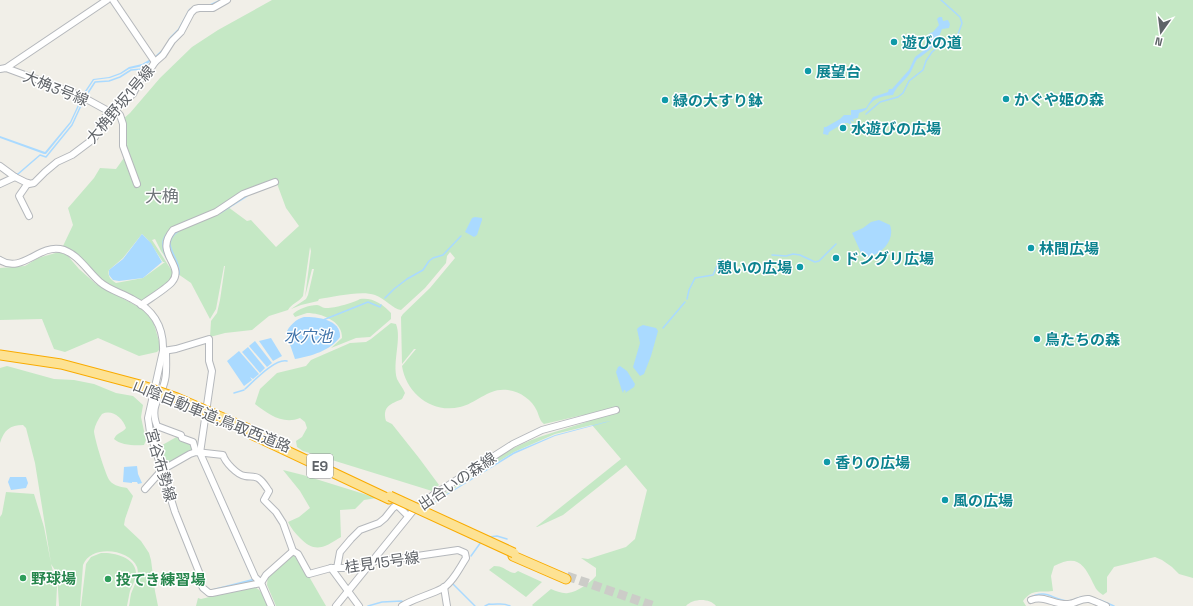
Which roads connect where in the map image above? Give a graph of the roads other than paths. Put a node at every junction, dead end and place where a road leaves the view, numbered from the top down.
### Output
1 (107, 0) edge
2 (113, 0) edge
3 (227, 0) edge
4 (155, 62) junction
5 (3, 69) edge
6 (112, 110) junction
7 (127, 143) dead end
8 (125, 150) junction
9 (0, 166) edge
10 (15, 177) junction
11 (275, 182) dead end
12 (28, 183) junction
13 (0, 184) edge
14 (137, 184) dead end
15 (29, 216) dead end
16 (0, 260) edge
17 (141, 304) junction
18 (165, 351) junction
19 (0, 355) edge
20 (0, 358) edge
21 (139, 387) junction
22 (616, 410) dead end
23 (198, 452) junction
24 (162, 470) junction
25 (145, 489) dead end
26 (408, 516) junction
27 (293, 550) junction
28 (372, 563) junction
29 (334, 568) junction
30 (566, 577) tunnel mouth
31 (261, 583) junction
32 (444, 587) junction
33 (348, 592) junction
34 (1031, 600) dead end
35 (271, 606) edge
36 (336, 606) edge
37 (359, 606) edge
38 (402, 606) edge
39 (447, 606) edge
40 (1106, 606) edge

1 - 5 street
2 - 4 street
3 - 4 street, 大桷野坂1号線
4 - 6 street, 大桷野坂1号線
5 - 6 street, 大桷3号線
6 - 8 street
6 - 12 street, 大桷野坂1号線
7 - 8 street
8 - 14 street
9 - 10 street
10 - 12 street
10 - 13 street
11 - 17 street
12 - 15 street
16 - 17 street, 宮谷布勢線
17 - 18 street, 宮谷布勢線
18 - 23 street
18 - 23 street
18 - 24 street, 宮谷布勢線
19 - 21 highway, 山陰自動車道;鳥取西道路 / E9
20 - 21 highway, 山陰自動車道;鳥取西道路 / E9
21 - 30 highway, 山陰自動車道;鳥取西道路 / E9
22 - 26 street, 出合いの森線
23 - 24 street
23 - 27 street, 桂見15号線
23 - 31 street
24 - 25 street
24 - 31 street, 宮谷布勢線
26 - 28 street, 出合いの森線
26 - 29 street
27 - 29 street, 桂見15号線
27 - 31 street
28 - 29 street, 桂見15号線
28 - 32 street, 桂見15号線
28 - 33 street, 出合いの森線
29 - 33 street
31 - 35 street
32 - 38 street, 桂見15号線
32 - 39 street
33 - 36 street, 出合いの森線
33 - 37 street
34 - 40 street

